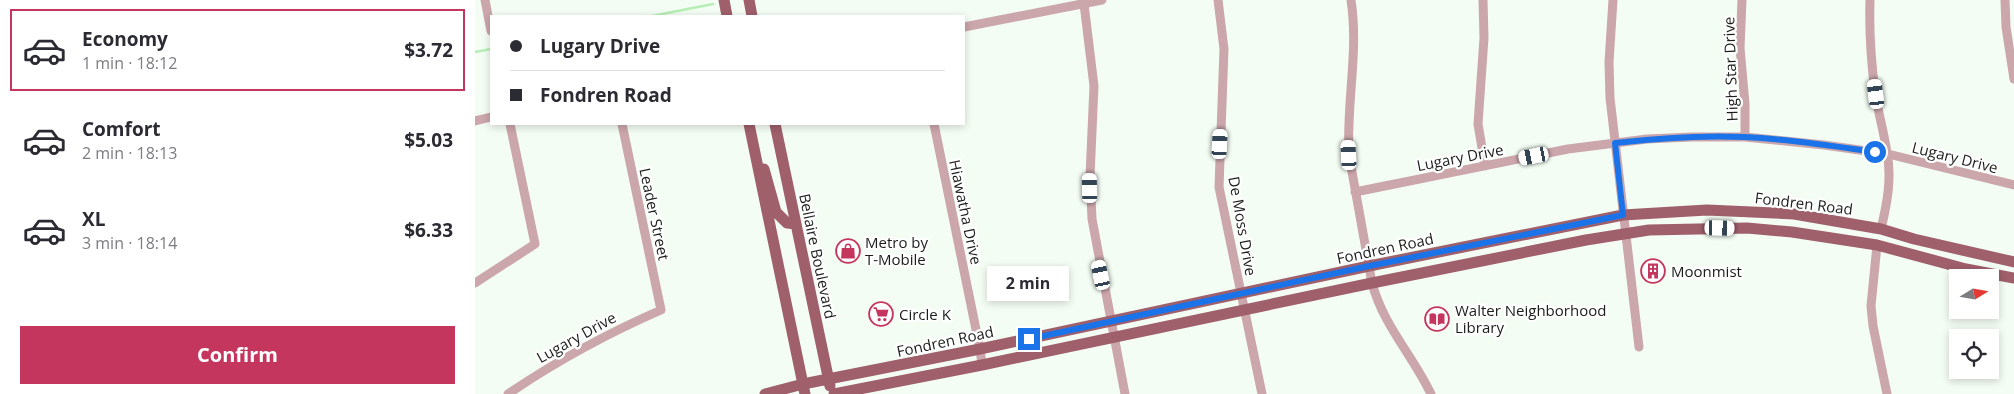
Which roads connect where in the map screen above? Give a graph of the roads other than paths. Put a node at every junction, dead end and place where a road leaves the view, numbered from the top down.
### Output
1 (485, 0) edge
2 (724, 0) edge
3 (749, 0) edge
4 (1102, 0) edge
5 (1218, 0) edge
6 (1351, 0) edge
7 (1483, 0) edge
8 (1613, 0) edge
9 (1742, 0) edge
10 (1870, 0) edge
11 (2005, 0) edge
12 (1084, 4) junction
13 (727, 15) edge
14 (752, 15) edge
15 (490, 26) edge
16 (965, 27) edge
17 (2014, 79) edge
18 (490, 118) edge
19 (475, 121) edge
20 (510, 125) edge
21 (622, 125) edge
22 (749, 125) edge
23 (775, 125) edge
24 (934, 125) edge
25 (1745, 137) junction
26 (1615, 143) junction
27 (1888, 154) junction
28 (755, 155) junction
29 (1485, 166) junction
30 (2014, 185) edge
31 (1355, 192) junction
32 (1623, 215) junction
33 (796, 224) junction
34 (1851, 224) junction
35 (1881, 229) junction
36 (1626, 233) junction
37 (1914, 239) junction
38 (1877, 246) junction
39 (2014, 262) edge
40 (1369, 266) junction
41 (2014, 278) edge
42 (475, 283) edge
43 (1372, 283) junction
44 (1241, 294) junction
45 (661, 310) joint
46 (1244, 310) junction
47 (1111, 322) junction
48 (1114, 337) junction
49 (1639, 347) dead end
50 (980, 349) junction
51 (982, 365) junction
52 (828, 380) junction
53 (804, 389) edge
54 (508, 394) edge
55 (765, 394) edge
56 (833, 394) edge
57 (1125, 394) edge
58 (1261, 394) edge
59 (1431, 394) edge
60 (1887, 394) edge

1 - 15 street
2 - 13 main road
3 - 14 main road
4 - 12 street
5 - 44 street, De Moss Drive
6 - 31 street
7 - 29 street
8 - 26 street
9 - 25 street, High Star Drive
10 - 27 street
11 - 17 street
12 - 16 street
12 - 47 street
18 - 19 street
20 - 42 street
21 - 45 street, Leader Street
22 - 28 main road
23 - 33 main road, Bellaire Boulevard
24 - 50 street, Hiawatha Drive
25 - 26 street, Lugary Drive
25 - 27 street, Lugary Drive
26 - 29 street, Lugary Drive
26 - 32 street
27 - 30 street, Lugary Drive
27 - 35 street
28 - 33 main road
28 - 53 main road
29 - 31 street, Lugary Drive
31 - 40 street
32 - 34 main road, Fondren Road
32 - 36 street
32 - 40 main road, Fondren Road
33 - 52 main road, Bellaire Boulevard
34 - 35 main road, Fondren Road
34 - 38 main road
35 - 37 main road, Fondren Road
36 - 38 main road, Fondren Road
36 - 43 main road, Fondren Road
36 - 49 street
37 - 38 main road
37 - 39 main road, Fondren Road
38 - 41 main road, Fondren Road
38 - 60 street
40 - 43 street
40 - 44 main road, Fondren Road
43 - 46 main road, Fondren Road
43 - 59 street
44 - 46 street, De Moss Drive
44 - 47 main road, Fondren Road
45 - 54 street, Lugary Drive
46 - 48 main road, Fondren Road
46 - 58 street, De Moss Drive
47 - 48 street
47 - 50 main road, Fondren Road
48 - 51 main road, Fondren Road
48 - 57 street
50 - 51 street, Hiawatha Drive
50 - 52 main road, Fondren Road
51 - 56 main road, Fondren Road
52 - 53 main road, Fondren Road
52 - 56 main road, Bellaire Boulevard
53 - 55 main road, Fondren Road

